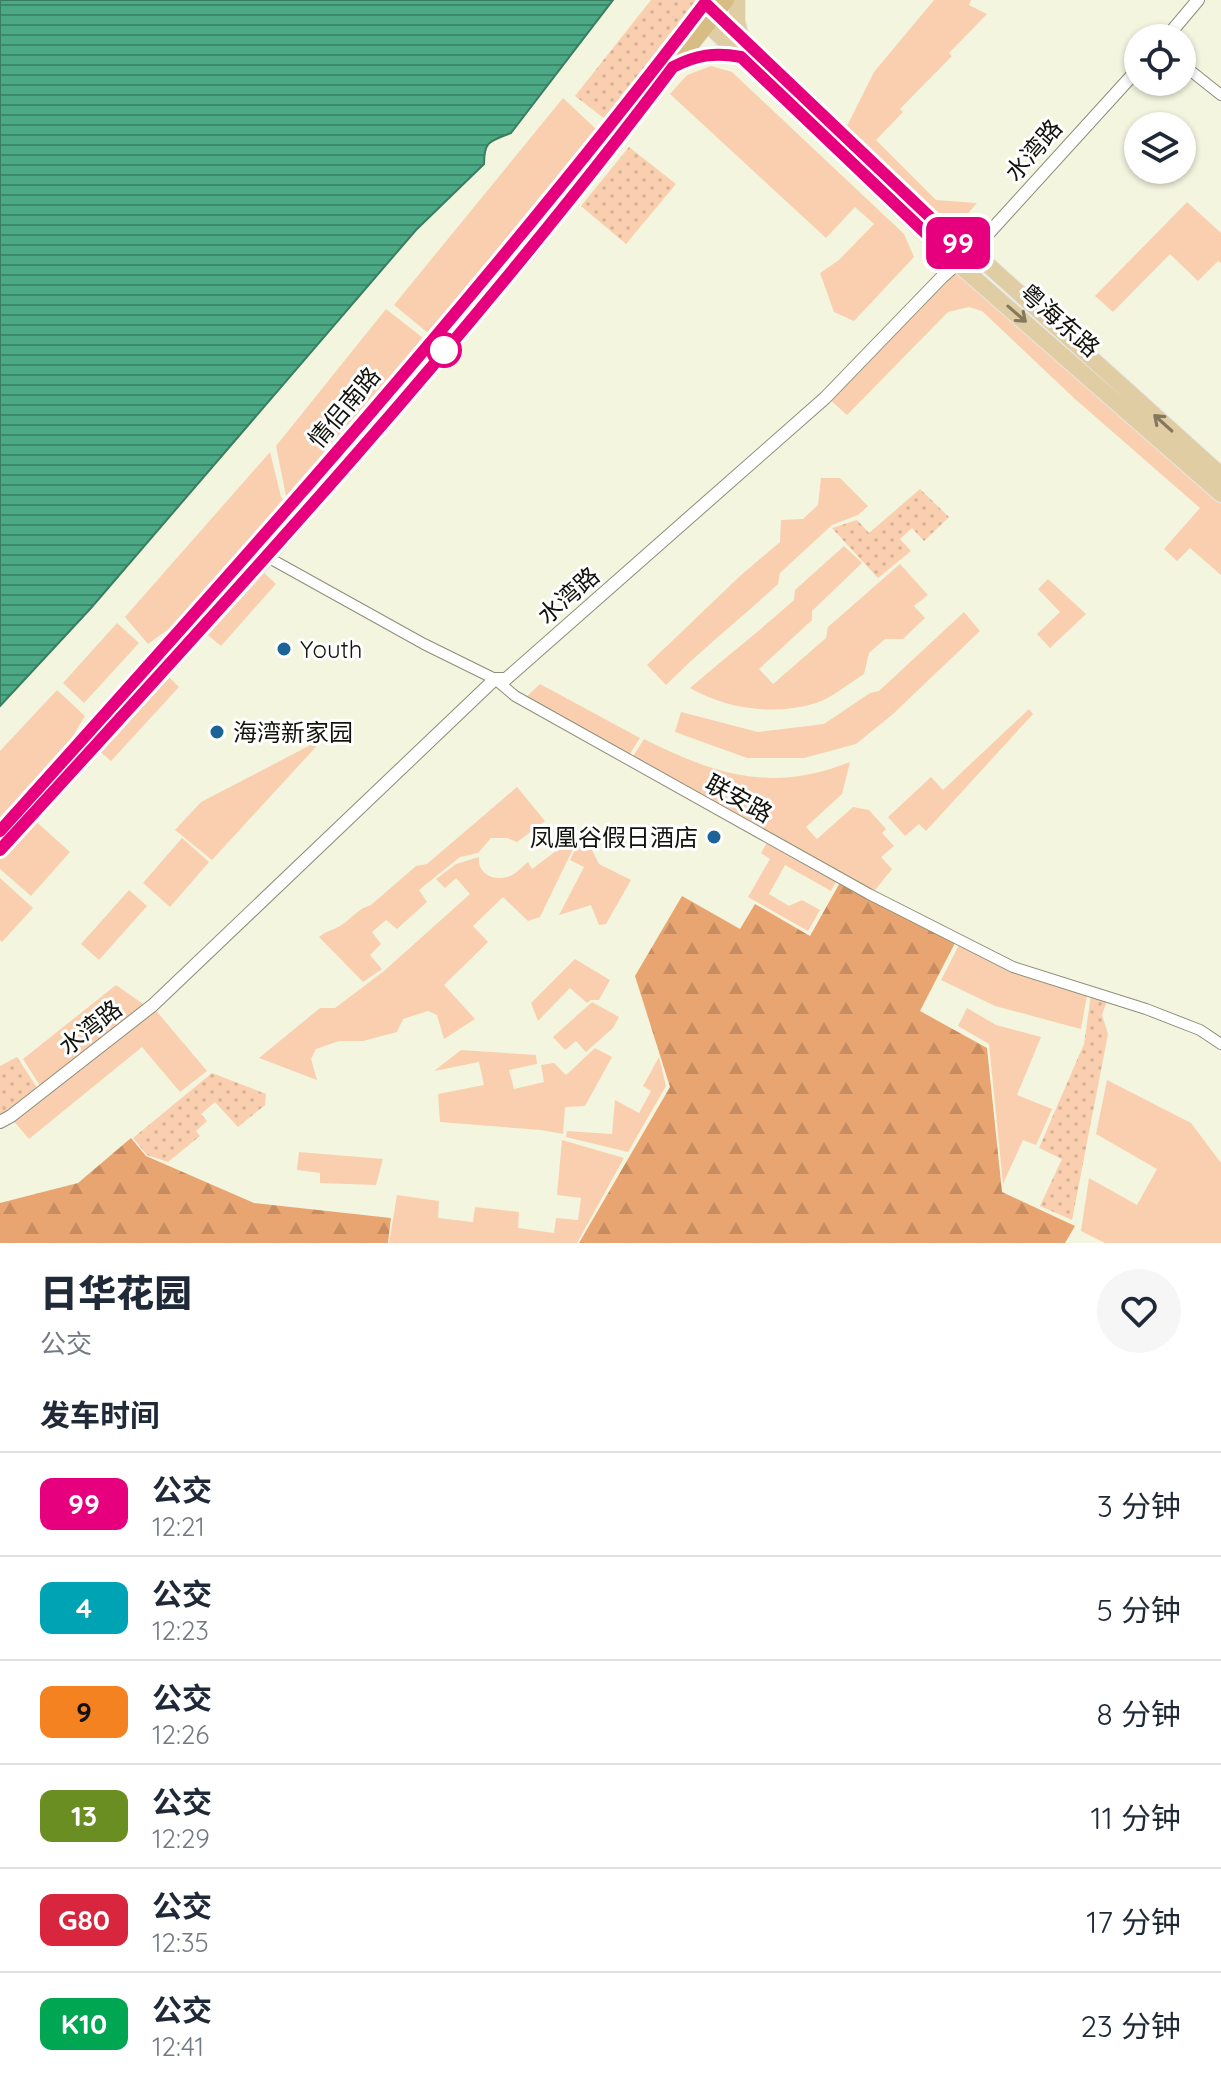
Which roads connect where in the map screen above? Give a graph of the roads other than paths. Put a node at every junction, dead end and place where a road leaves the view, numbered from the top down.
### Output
1 (737, 0) edge
2 (1198, 0) edge
3 (710, 9) edge
4 (1178, 24) edge
5 (742, 38) junction
6 (741, 57) junction
7 (673, 67) junction
8 (1196, 75) edge
9 (1124, 84) edge
10 (1221, 95) edge
11 (971, 252) junction
12 (958, 264) junction
13 (1221, 475) edge
14 (1221, 494) edge
15 (260, 553) junction
16 (495, 679) junction
17 (0, 831) edge
18 (0, 850) edge
19 (1221, 1044) edge
20 (0, 1122) edge

1 - 5 main road
2 - 4 street
3 - 5 main road, 粤海东路
3 - 6 main road, 粤海东路
3 - 7 highway, 情侣南路
3 - 15 highway, 情侣南路
5 - 11 main road, 粤海东路
6 - 7 main road
6 - 12 main road, 粤海东路
7 - 15 highway, 情侣南路
8 - 10 street
9 - 11 street, 水湾路
11 - 12 street, 水湾路
13 -> 11 main road, 粤海东路
12 -> 14 main road, 粤海东路
12 - 16 street, 水湾路
15 - 16 street, 联安路
15 - 17 highway, 情侣南路
15 - 18 highway, 情侣南路
16 - 19 street, 联安路
16 - 20 street, 水湾路

